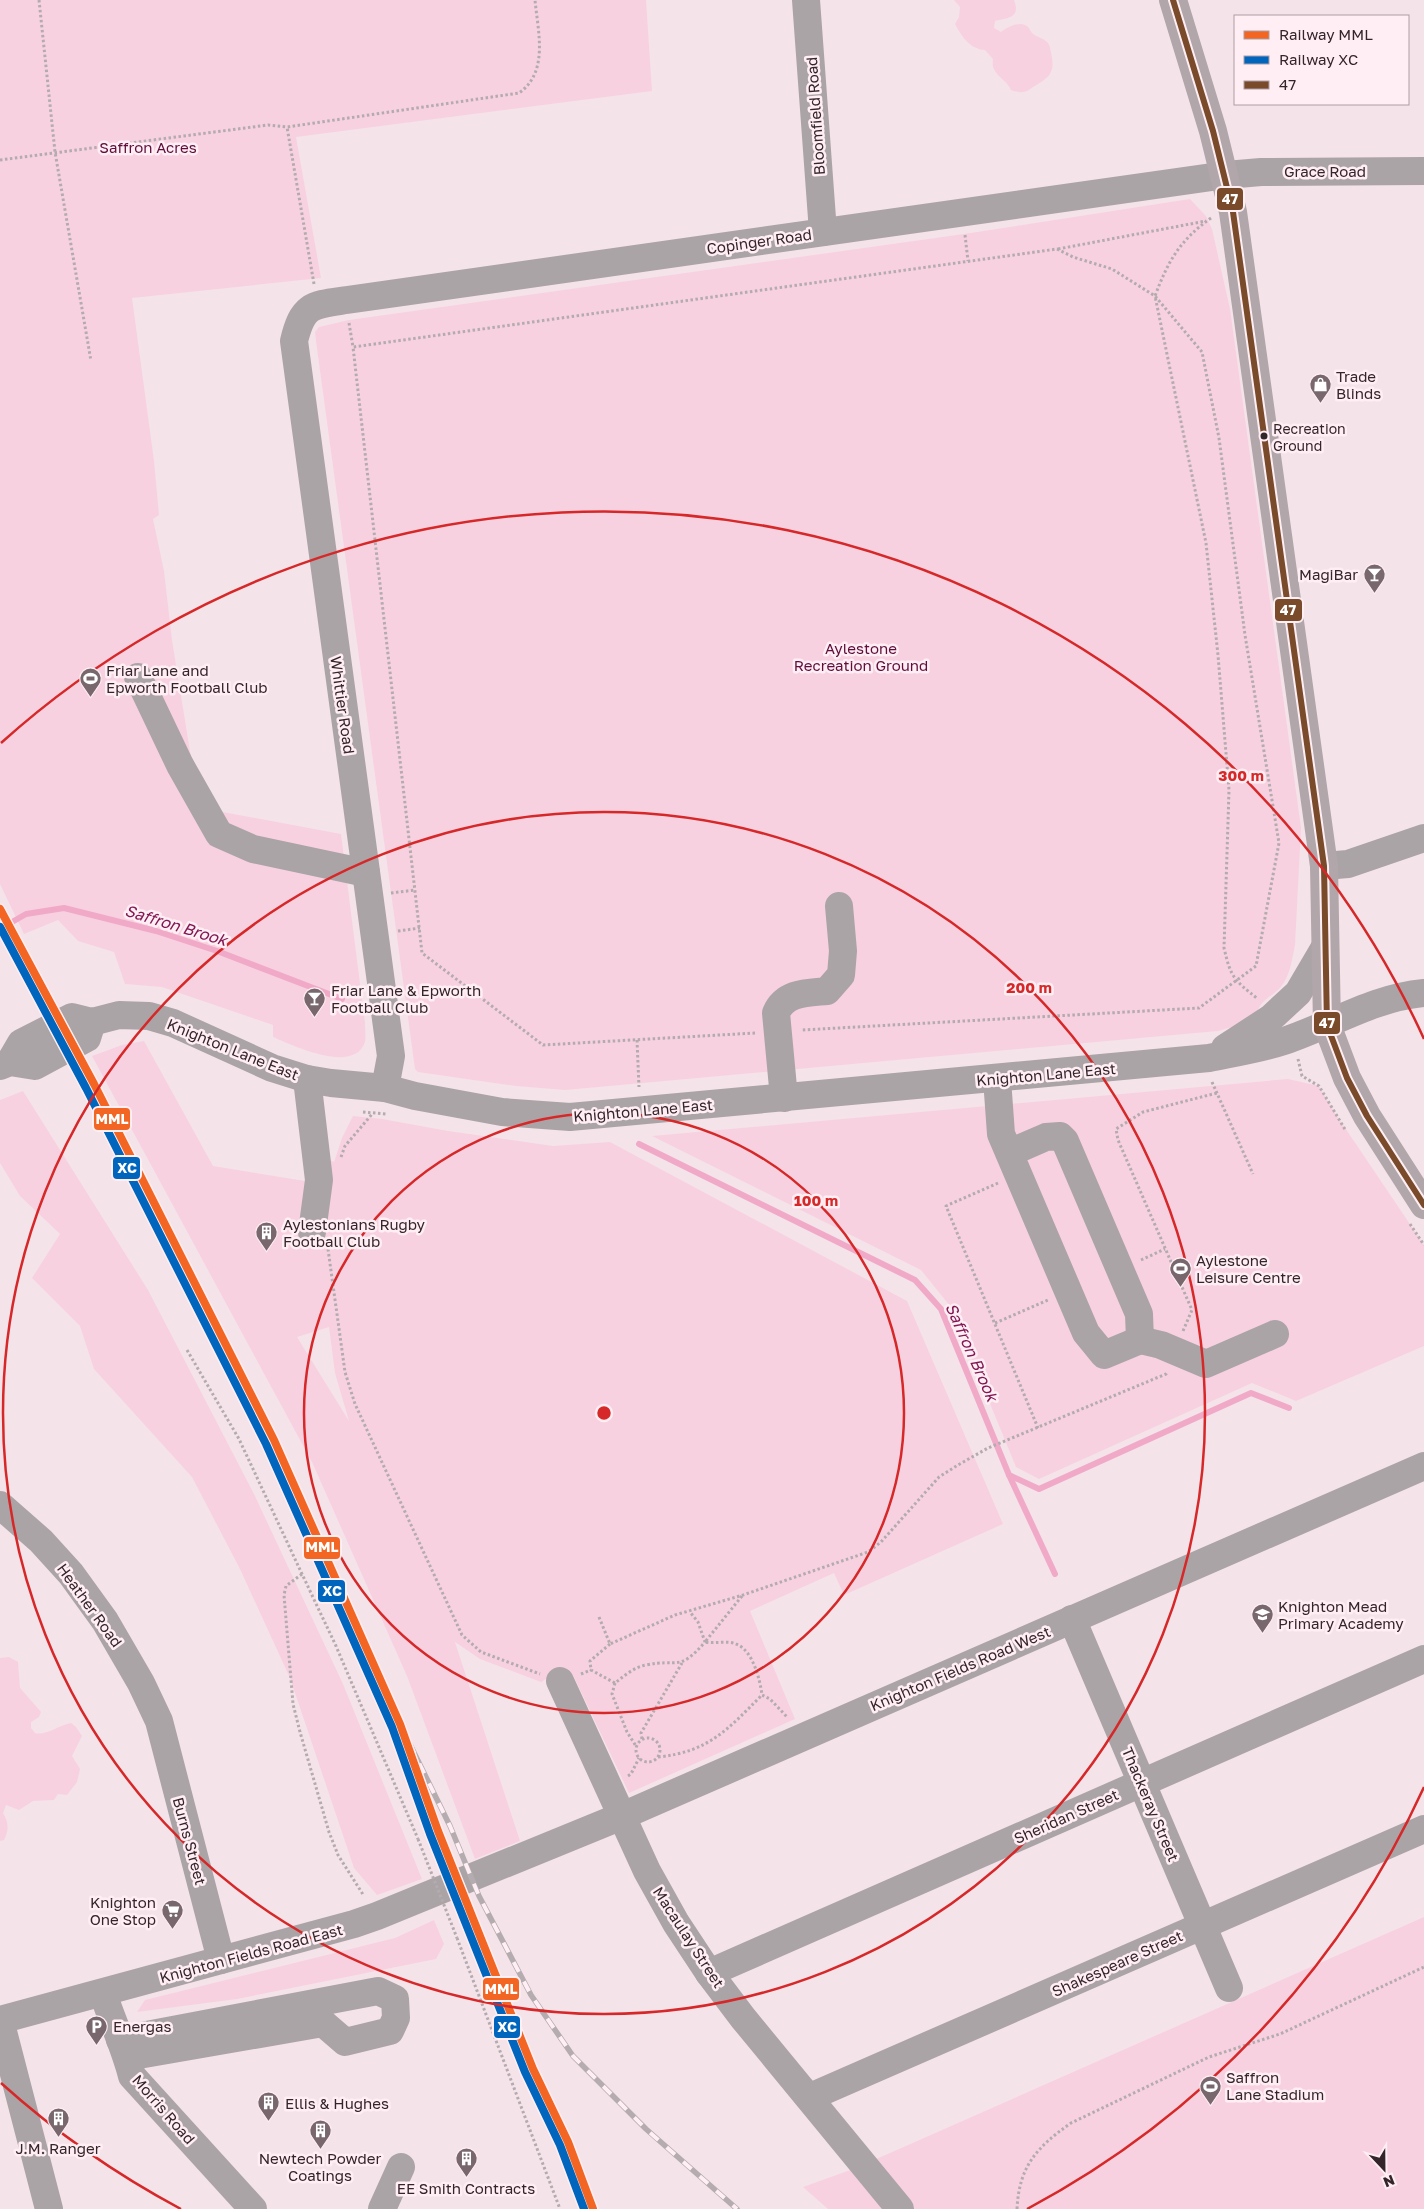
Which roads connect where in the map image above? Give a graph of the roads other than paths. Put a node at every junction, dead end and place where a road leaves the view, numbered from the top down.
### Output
1 (806, 0) edge
2 (1173, 0) edge
3 (1424, 171) edge
4 (1226, 175) junction
5 (823, 232) junction
6 (308, 313) joint
7 (138, 677) dead end
8 (1424, 838) edge
9 (1324, 866) junction
10 (366, 873) junction
11 (839, 906) dead end
12 (1325, 947) junction
13 (1424, 992) edge
14 (1327, 1025) junction
15 (5, 1064) edge
16 (1210, 1069) junction
17 (307, 1079) junction
18 (996, 1079) junction
19 (385, 1088) junction
20 (784, 1098) junction
21 (1014, 1164) junction
22 (1424, 1205) edge
23 (319, 1239) road end
24 (1275, 1334) dead end
25 (1140, 1340) junction
26 (1424, 1466) edge
27 (2, 1510) edge
28 (1072, 1619) junction
29 (1424, 1659) edge
30 (560, 1682) road end
31 (159, 1721) joint
32 (1142, 1783) junction
33 (622, 1816) junction
34 (1424, 1829) edge
35 (496, 1867) joint
36 (1203, 1926) junction
37 (221, 1960) junction
38 (708, 1973) junction
39 (1229, 1988) dead end
40 (104, 1993) junction
41 (0, 2020) edge
42 (124, 2048) junction
43 (810, 2097) junction
44 (400, 2167) dead end
45 (49, 2209) edge
46 (252, 2209) edge
47 (382, 2209) edge
48 (900, 2209) edge

1 - 5 street, Bloomfield Road
2 - 4 main road
3 - 4 street, Grace Road
4 - 5 street, Copinger Road
4 - 9 main road
5 - 6 street, Copinger Road
6 - 10 street, Whittier Road
7 - 10 street
8 - 9 street
9 - 12 main road
10 - 19 street, Whittier Road
11 - 20 street
12 - 14 main road
12 - 16 street, Knighton Lane East
13 - 14 street, Knighton Lane East
14 - 16 street, Knighton Lane East
14 - 22 main road
15 - 17 street, Knighton Lane East
16 - 18 street, Knighton Lane East
17 - 19 street, Knighton Lane East
17 - 23 street
18 - 20 street, Knighton Lane East
18 - 21 street
19 - 20 street, Knighton Lane East
21 - 25 street
21 - 25 street
24 - 25 street
26 - 28 street, Knighton Fields Road West
27 - 31 street, Heather Road
28 - 32 street, Thackeray Street
28 - 33 street, Knighton Fields Road West
29 - 32 street, Sheridan Street
30 - 33 street, Macaulay Street
31 - 37 street, Burns Street
32 - 36 street, Thackeray Street
32 - 38 street, Sheridan Street
33 - 35 street, Knighton Fields Road West
33 - 38 street, Macaulay Street
34 - 36 street, Shakespeare Street
35 - 37 street, Knighton Fields Road East
36 - 39 street, Thackeray Street
36 - 43 street, Shakespeare Street
37 - 40 street, Knighton Fields Road East
38 - 43 street, Macaulay Street
40 - 41 street, Knighton Fields Road East
40 - 42 street, Morris Road
41 - 45 street
42 - 42 street
42 - 46 street, Morris Road
43 - 48 street, Macaulay Street
44 - 47 street

